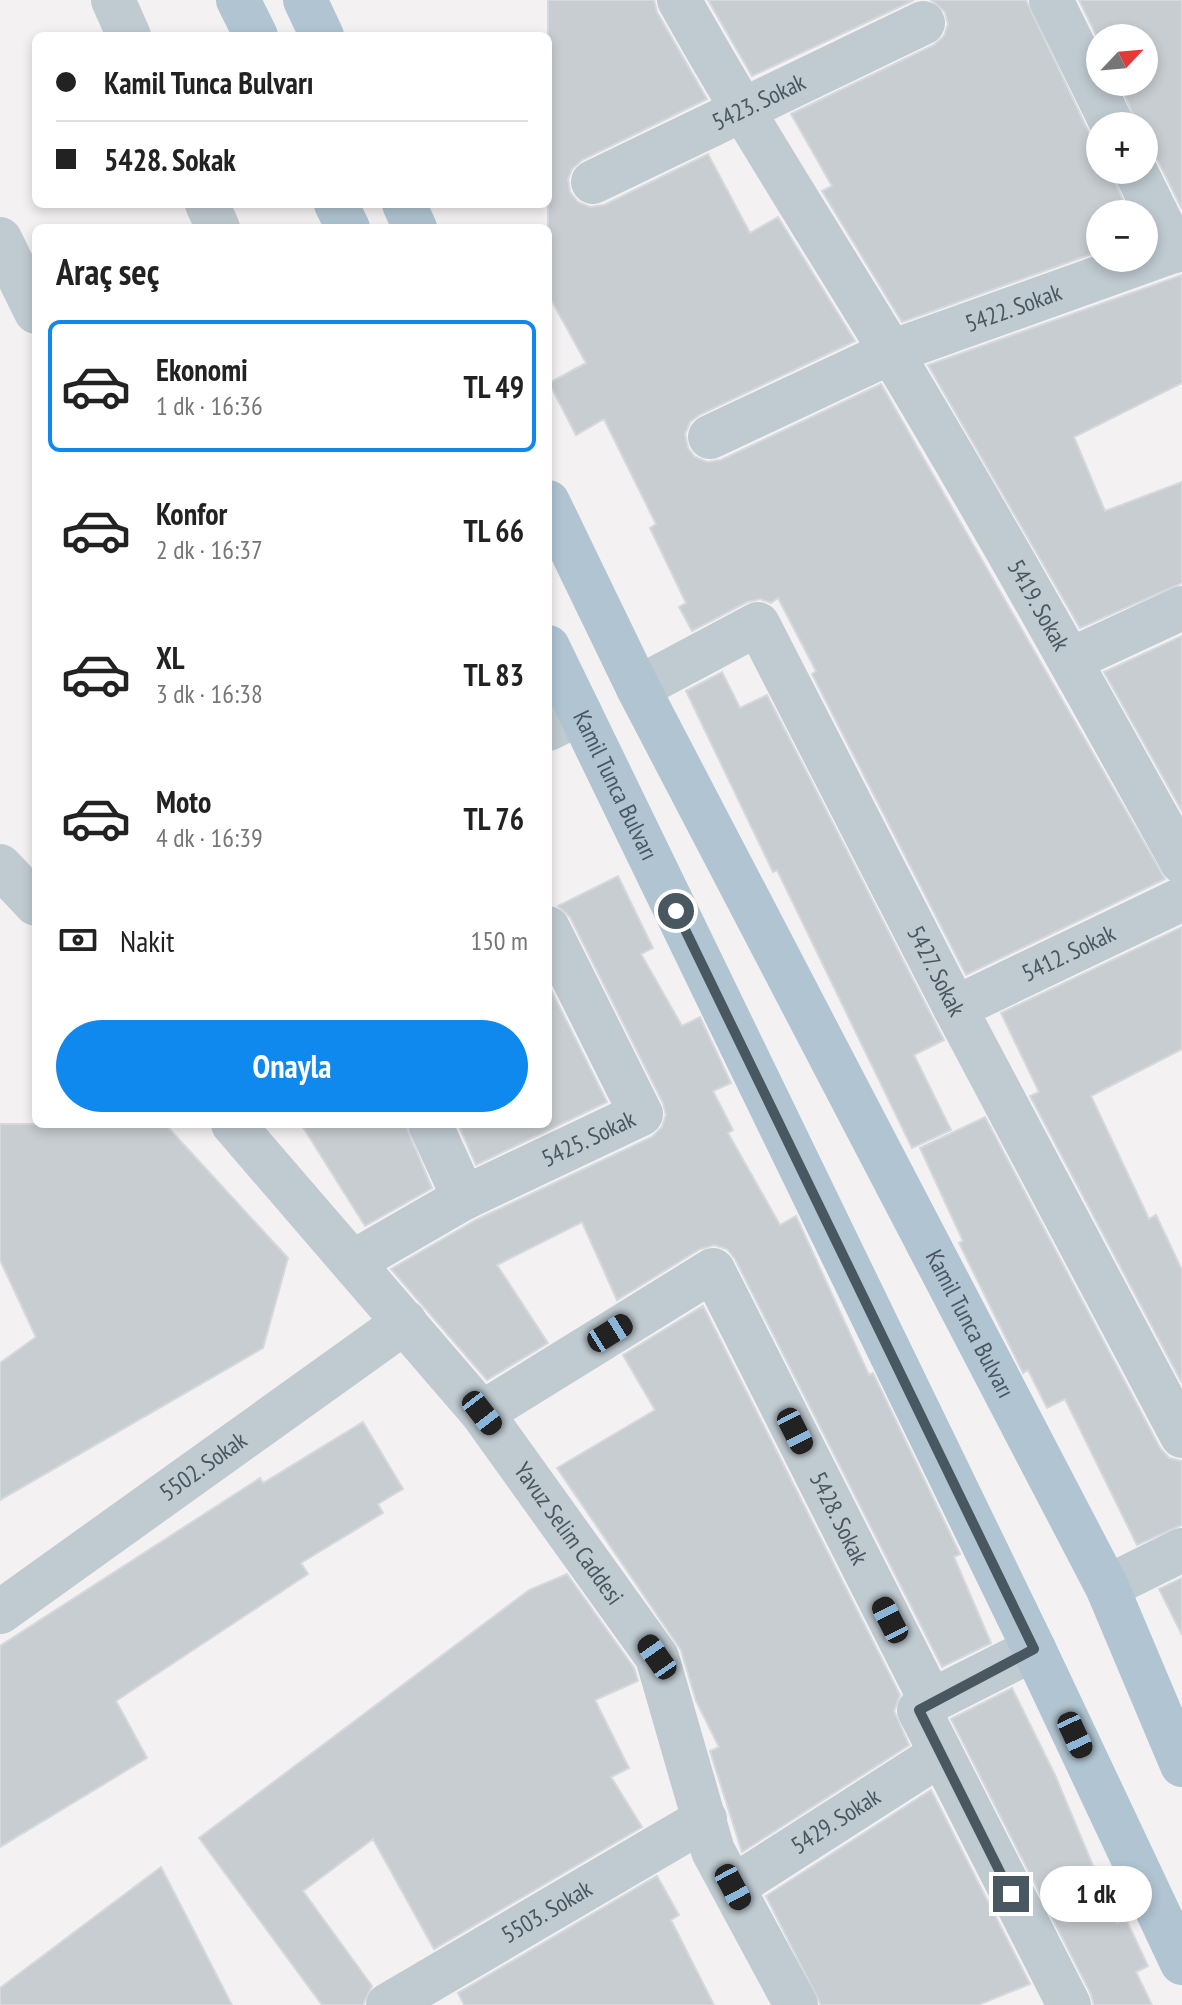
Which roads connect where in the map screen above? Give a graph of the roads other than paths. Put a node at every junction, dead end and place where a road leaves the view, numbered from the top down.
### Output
1 (113, 0) edge
2 (238, 0) edge
3 (305, 0) edge
4 (679, 0) edge
5 (1051, 0) edge
6 (923, 23) dead end
7 (127, 32) edge
8 (254, 32) edge
9 (320, 32) edge
10 (741, 111) junction
11 (1106, 112) edge
12 (593, 182) dead end
13 (1143, 184) edge
14 (0, 239) edge
15 (1178, 250) edge
16 (32, 304) edge
17 (891, 352) junction
18 (710, 437) dead end
19 (552, 510) edge
20 (1182, 608) edge
21 (1070, 660) junction
22 (552, 666) edge
23 (638, 688) junction
24 (564, 721) edge
25 (1182, 862) edge
26 (0, 866) edge
27 (1182, 899) edge
28 (32, 900) edge
29 (552, 936) edge
30 (955, 1008) junction
31 (236, 1128) edge
32 (432, 1128) edge
33 (464, 1198) junction
34 (353, 1262) junction
35 (405, 1322) junction
36 (482, 1413) junction
37 (1182, 1436) edge
38 (1182, 1550) edge
39 (1107, 1587) junction
40 (0, 1612) edge
41 (1034, 1649) junction
42 (931, 1701) junction
43 (939, 1755) junction
44 (1182, 1765) edge
45 (705, 1819) junction
46 (733, 1887) junction
47 (1182, 1963) edge
48 (388, 2005) edge
49 (796, 2005) edge
50 (1069, 2005) edge

1 - 7 street
2 - 8 main road
3 - 9 main road
4 - 10 street, 5419. Sokak
5 - 11 street
6 - 10 street, 5423. Sokak
10 - 12 street, 5423. Sokak
10 - 17 street, 5419. Sokak
13 - 15 street
14 - 16 street
15 - 17 street, 5422. Sokak
17 - 18 street
17 - 21 street, 5419. Sokak
19 - 23 main road, Kamil Tunca Bulvarı
20 - 21 street
21 - 25 street, 5419. Sokak
22 - 24 main road, Kamil Tunca Bulvarı
23 - 30 street, 5427. Sokak
23 - 39 main road, Kamil Tunca Bulvarı
24 - 41 main road, Kamil Tunca Bulvarı
26 - 28 street
27 - 30 street, 5412. Sokak
29 - 33 street, 5425. Sokak
30 - 37 street, 5427. Sokak
31 - 34 street, Yavuz Selim Caddesi
32 - 33 street
33 - 34 street, 5425. Sokak
34 - 35 street, Yavuz Selim Caddesi
35 - 36 street, Yavuz Selim Caddesi
35 - 40 street, 5502. Sokak
36 - 42 street, 5428. Sokak
36 - 45 street, Yavuz Selim Caddesi
38 - 39 street
39 - 44 main road, Kamil Tunca Bulvarı
41 - 42 street
41 - 47 main road, Kamil Tunca Bulvarı
42 - 43 street
43 - 46 street, 5429. Sokak
43 - 50 street
45 - 46 street, Yavuz Selim Caddesi
45 - 48 street, 5503. Sokak
46 - 49 street, Yavuz Selim Caddesi

